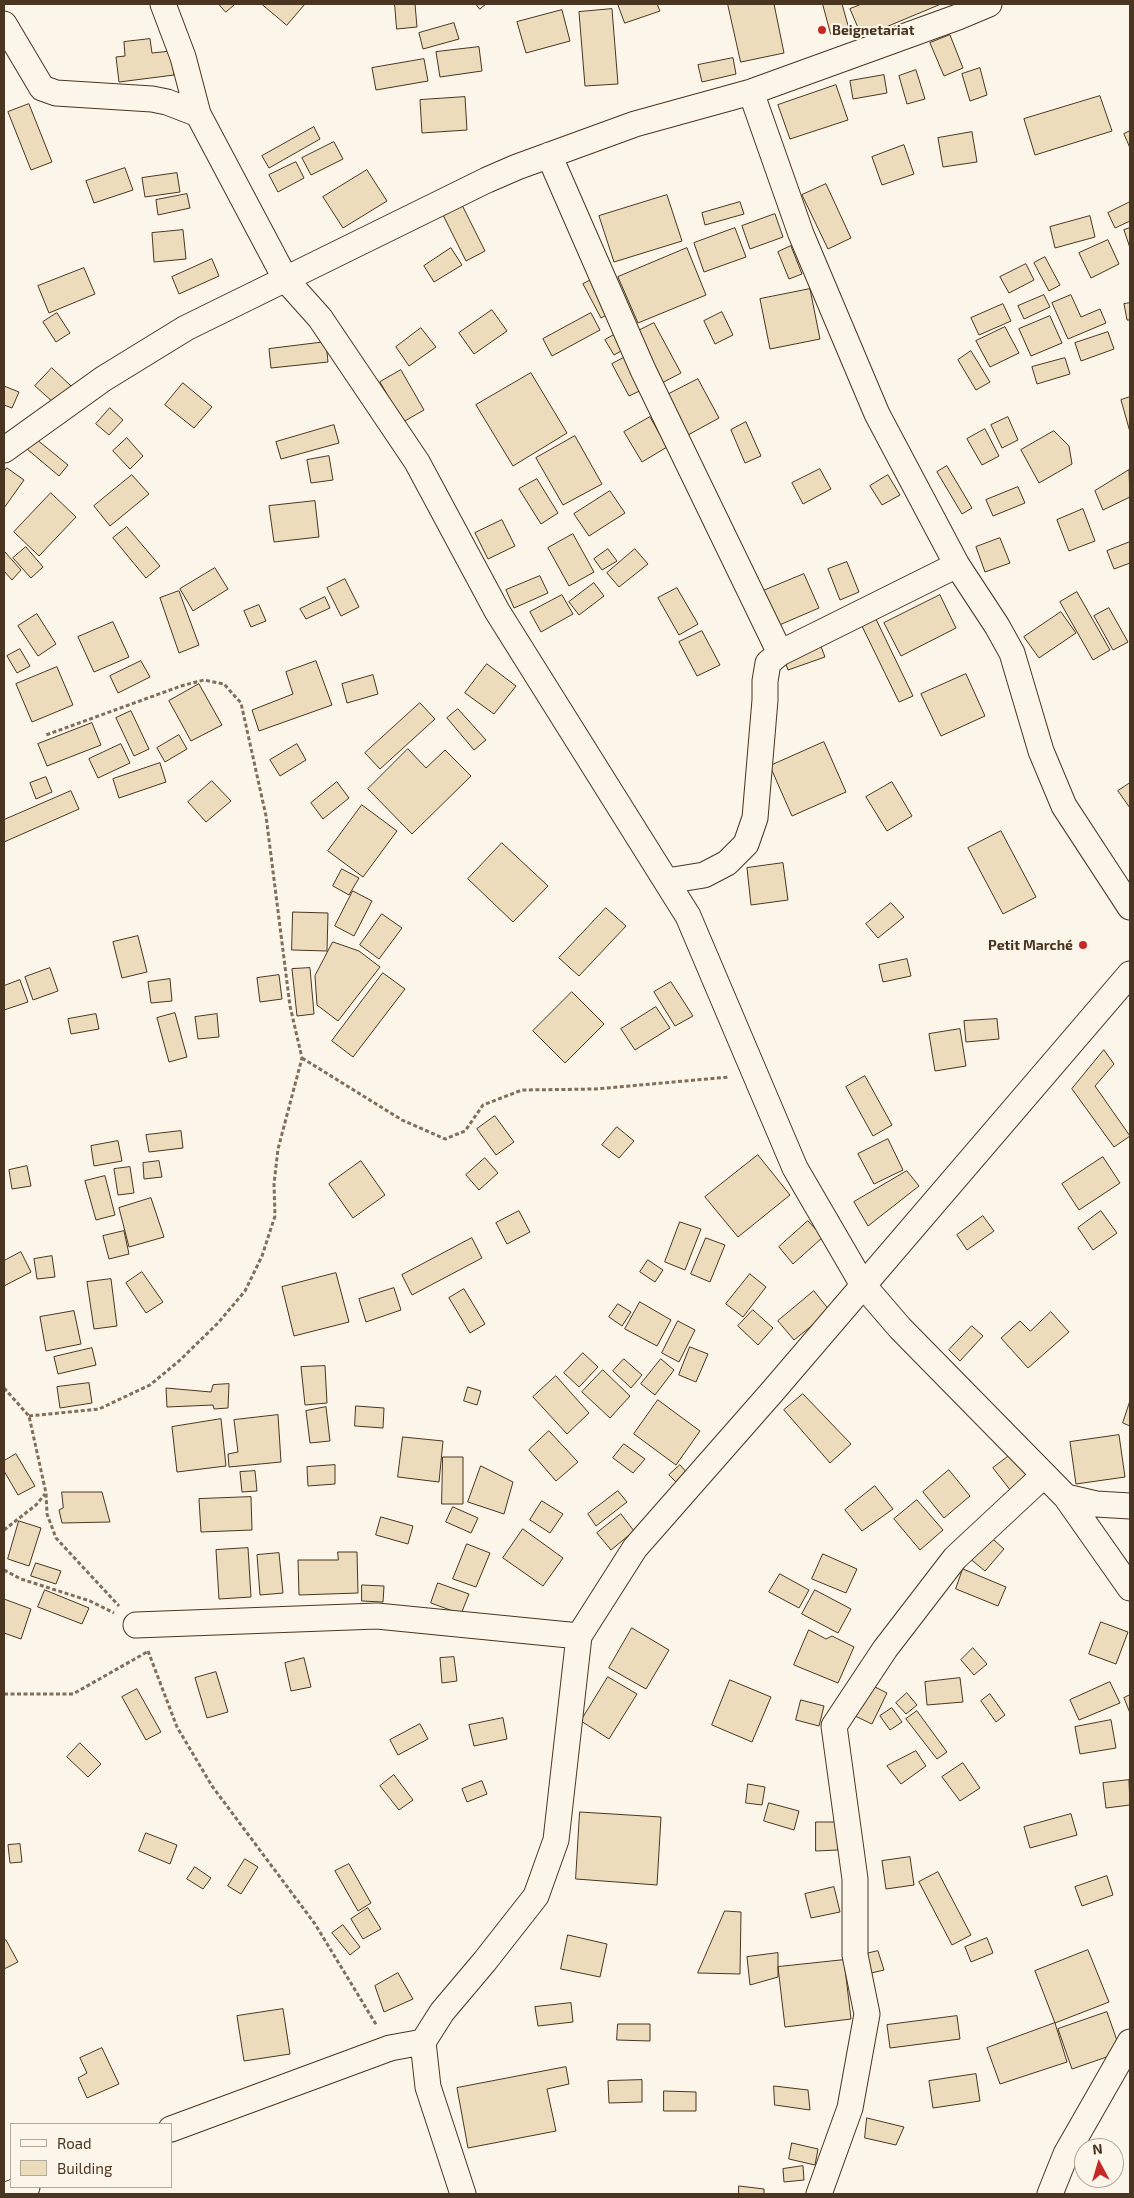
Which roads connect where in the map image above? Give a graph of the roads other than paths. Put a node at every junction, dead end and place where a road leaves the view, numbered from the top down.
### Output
1 (163, 4) edge
2 (989, 4) edge
3 (4, 24) edge
4 (751, 92) junction
5 (198, 114) junction
6 (549, 155) junction
7 (286, 280) junction
8 (4, 450) edge
9 (957, 565) junction
10 (780, 653) junction
11 (668, 882) junction
12 (1130, 908) edge
13 (1130, 974) edge
14 (863, 1285) junction
15 (1044, 1475) junction
16 (1066, 1497) junction
17 (1130, 1506) edge
18 (1130, 1588) edge
19 (136, 1625) road end
20 (579, 1636) junction
21 (423, 2042) junction
22 (1130, 2042) edge
23 (172, 2129) edge
24 (25, 2188) edge
25 (9, 2194) edge
26 (463, 2194) edge
27 (819, 2194) edge
28 (1050, 2194) edge

1 - 5 street
2 - 4 street
3 - 5 street
4 - 6 street
4 - 9 street
5 - 7 street
6 - 7 street
6 - 10 street
7 - 8 street
7 - 11 street
9 - 10 street
9 - 12 street
10 - 11 street
11 - 14 street
13 - 14 street
14 - 15 street
14 - 20 street
15 - 16 street
15 - 27 street
16 - 17 street
16 - 18 street
19 - 20 street
20 - 21 street
21 - 23 street
21 - 26 street
22 - 28 street
24 - 25 street

